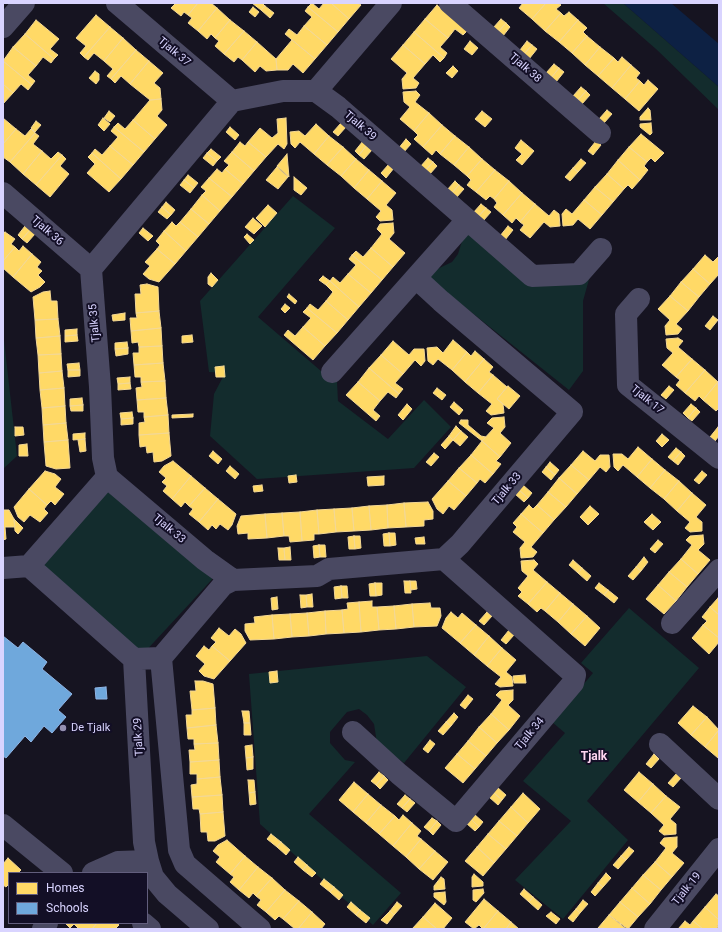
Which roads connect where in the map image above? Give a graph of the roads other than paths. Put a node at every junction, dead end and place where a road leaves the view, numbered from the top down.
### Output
1 (24, 3) edge
2 (117, 3) edge
3 (390, 3) edge
4 (450, 3) edge
5 (3, 27) edge
6 (316, 91) junction
7 (232, 101) junction
8 (600, 133) dead end
9 (3, 193) edge
10 (466, 220) junction
11 (601, 249) dead end
12 (91, 269) junction
13 (416, 278) junction
14 (639, 299) dead end
15 (332, 372) dead end
16 (718, 455) edge
17 (107, 477) junction
18 (444, 559) junction
19 (29, 566) junction
20 (3, 568) edge
21 (719, 570) edge
22 (234, 580) junction
23 (672, 623) dead end
24 (161, 658) junction
25 (134, 659) junction
26 (353, 732) dead end
27 (660, 744) dead end
28 (719, 799) edge
29 (3, 825) edge
30 (719, 849) edge
31 (148, 861) junction
32 (61, 872) edge
33 (95, 872) edge
34 (208, 929) edge
35 (260, 929) edge
36 (655, 929) edge

1 - 5 street
2 - 7 street, Tjalk 37
3 - 6 street
4 - 8 street, Tjalk 38
6 - 7 street
6 - 10 street, Tjalk 39
7 - 12 street
9 - 12 street, Tjalk 36
10 - 11 street, Tjalk 39
10 - 13 street
12 - 17 street, Tjalk 35
13 - 15 street
13 - 18 street, Tjalk 33
14 - 16 street, Tjalk 17
17 - 19 street
17 - 22 street, Tjalk 33
18 - 22 street
18 - 26 street, Tjalk 34
19 - 20 street
19 - 25 street
21 - 23 street
22 - 24 street
24 - 25 street
24 - 35 street
25 - 31 street, Tjalk 29
27 - 28 street
29 - 32 street
30 - 36 street, Tjalk 19
31 - 33 street
31 - 34 street, Tjalk 29

